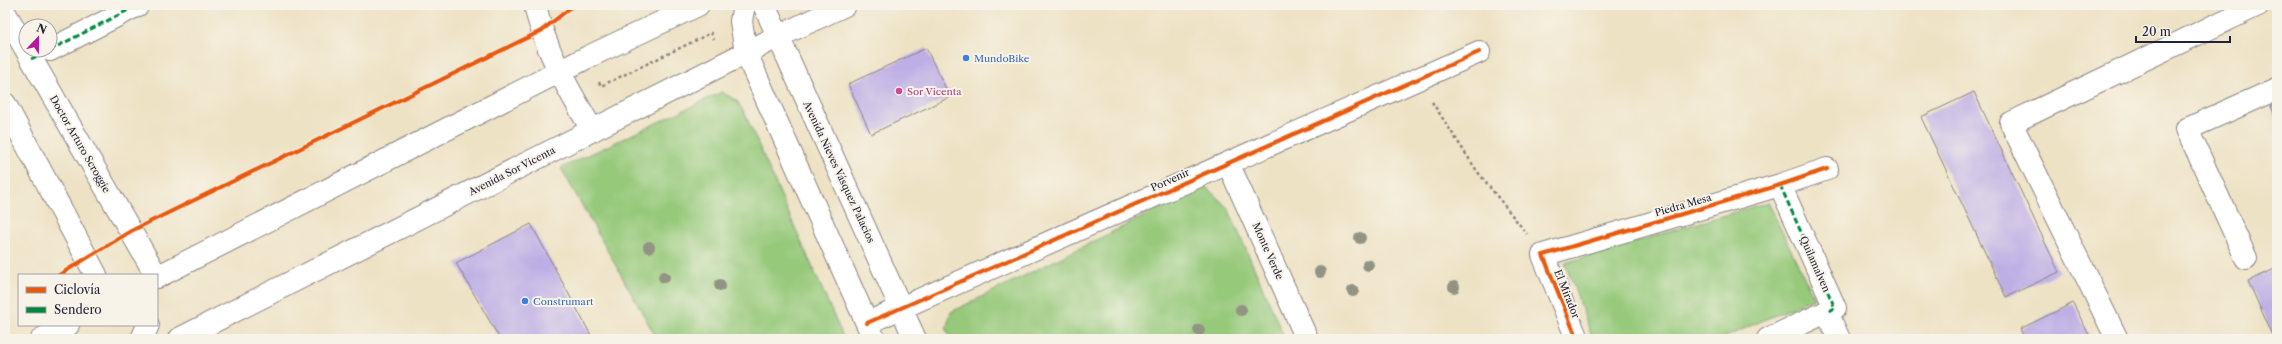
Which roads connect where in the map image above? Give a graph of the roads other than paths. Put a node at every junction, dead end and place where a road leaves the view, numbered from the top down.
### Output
1 (138, 5) edge
2 (535, 5) edge
3 (698, 5) edge
4 (744, 5) edge
5 (764, 5) edge
6 (845, 5) edge
7 (2258, 5) edge
8 (5, 13) edge
9 (18, 26) edge
10 (777, 37) junction
11 (58, 46) edge
12 (1479, 52) dead end
13 (737, 57) junction
14 (47, 58) edge
15 (559, 71) junction
16 (2277, 89) edge
17 (5, 104) edge
18 (592, 130) junction
19 (1228, 163) junction
20 (1827, 169) dead end
21 (1780, 185) junction
22 (1543, 255) joint
23 (2246, 258) dead end
24 (95, 274) edge
25 (155, 274) edge
26 (158, 275) edge
27 (901, 308) junction
28 (1827, 312) junction
29 (66, 326) edge
30 (148, 326) edge
31 (870, 331) edge
32 (42, 339) edge
33 (142, 339) edge
34 (179, 339) edge
35 (915, 339) edge
36 (1307, 339) edge
37 (1577, 339) edge
38 (1768, 339) edge
39 (1840, 339) edge
40 (2117, 339) edge

1 - 11 street
2 - 15 street
3 - 15 street
4 - 13 street
5 - 10 street, Avenida Nieves Vásquez Palacios
6 - 10 street, Avenida Sor Vicenta
7 - 40 street
8 - 9 street, Doctor Arturo Scroggie
10 - 13 street, Avenida Sor Vicenta
10 - 27 street, Avenida Nieves Vásquez Palacios
12 - 19 street, Porvenir
13 - 18 street, Avenida Sor Vicenta
13 - 31 street
14 - 25 street, Doctor Arturo Scroggie
15 - 18 street
15 - 26 street
16 - 23 street
17 - 24 street
18 - 34 street, Avenida Sor Vicenta
19 - 27 street, Porvenir
19 - 36 street, Monte Verde
20 - 21 street, Piedra Mesa
21 - 22 street, Piedra Mesa
21 - 28 street, Quilamalven
22 - 37 street, El Mirador
27 - 31 street, Porvenir
27 - 35 street, Avenida Nieves Vásquez Palacios
28 - 38 street
28 - 39 street
29 - 32 street
30 - 33 street

